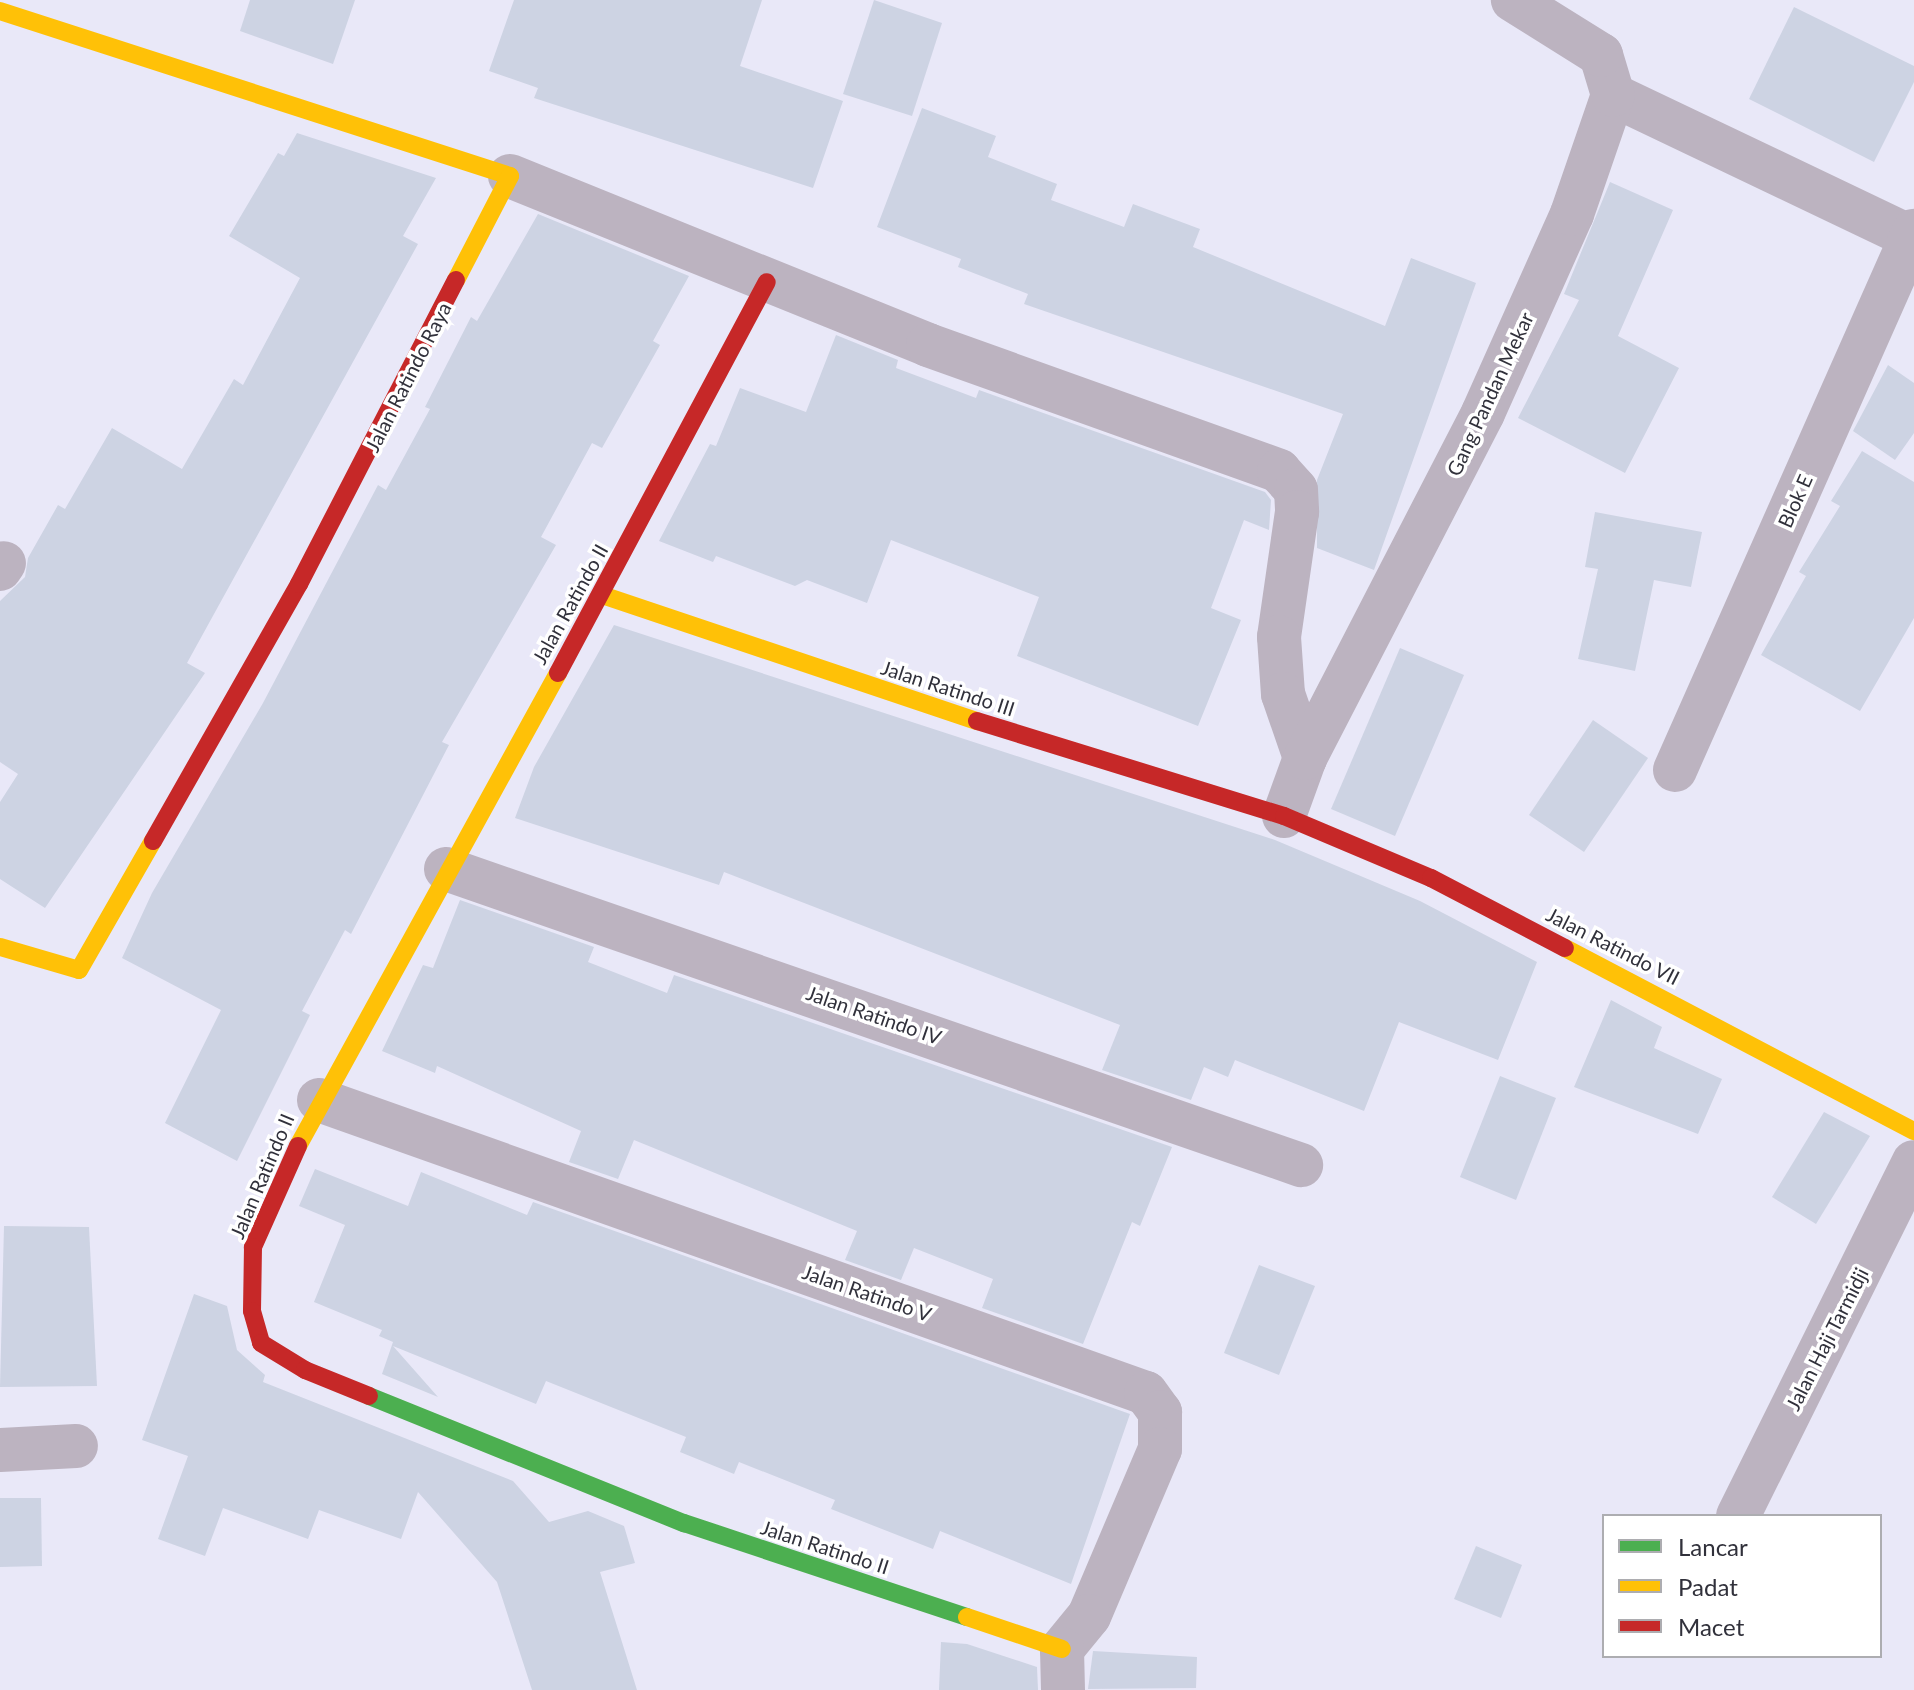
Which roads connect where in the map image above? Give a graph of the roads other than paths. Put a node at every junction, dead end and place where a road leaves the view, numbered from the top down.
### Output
1 (1513, 0) edge
2 (0, 11) edge
3 (1613, 95) junction
4 (510, 176) junction
5 (1913, 234) edge
6 (767, 282) junction
7 (602, 595) junction
8 (1305, 758) junction
9 (1675, 770) dead end
10 (1284, 816) junction
11 (446, 869) junction
12 (0, 947) edge
13 (319, 1100) junction
14 (1914, 1131) edge
15 (1914, 1162) edge
16 (1301, 1165) dead end
17 (76, 1446) dead end
18 (0, 1450) edge
19 (1739, 1514) edge
20 (1063, 1669) edge

1 - 3 street
2 - 4 street
3 - 5 street
3 - 8 street, Gang Pandan Mekar
4 - 6 street
4 - 12 street, Jalan Ratindo Raya
5 - 9 street, Blok E
6 - 7 street, Jalan Ratindo II
6 - 8 street
7 - 10 street, Jalan Ratindo III
7 - 11 street, Jalan Ratindo II
8 - 10 street, Gang Pandan Mekar
10 - 14 street, Jalan Ratindo VII
11 - 13 street, Jalan Ratindo II
11 - 16 street, Jalan Ratindo IV
13 - 20 street, Jalan Ratindo II
13 - 20 street, Jalan Ratindo V
15 - 19 street, Jalan Haji Tarmidji
17 - 18 street

